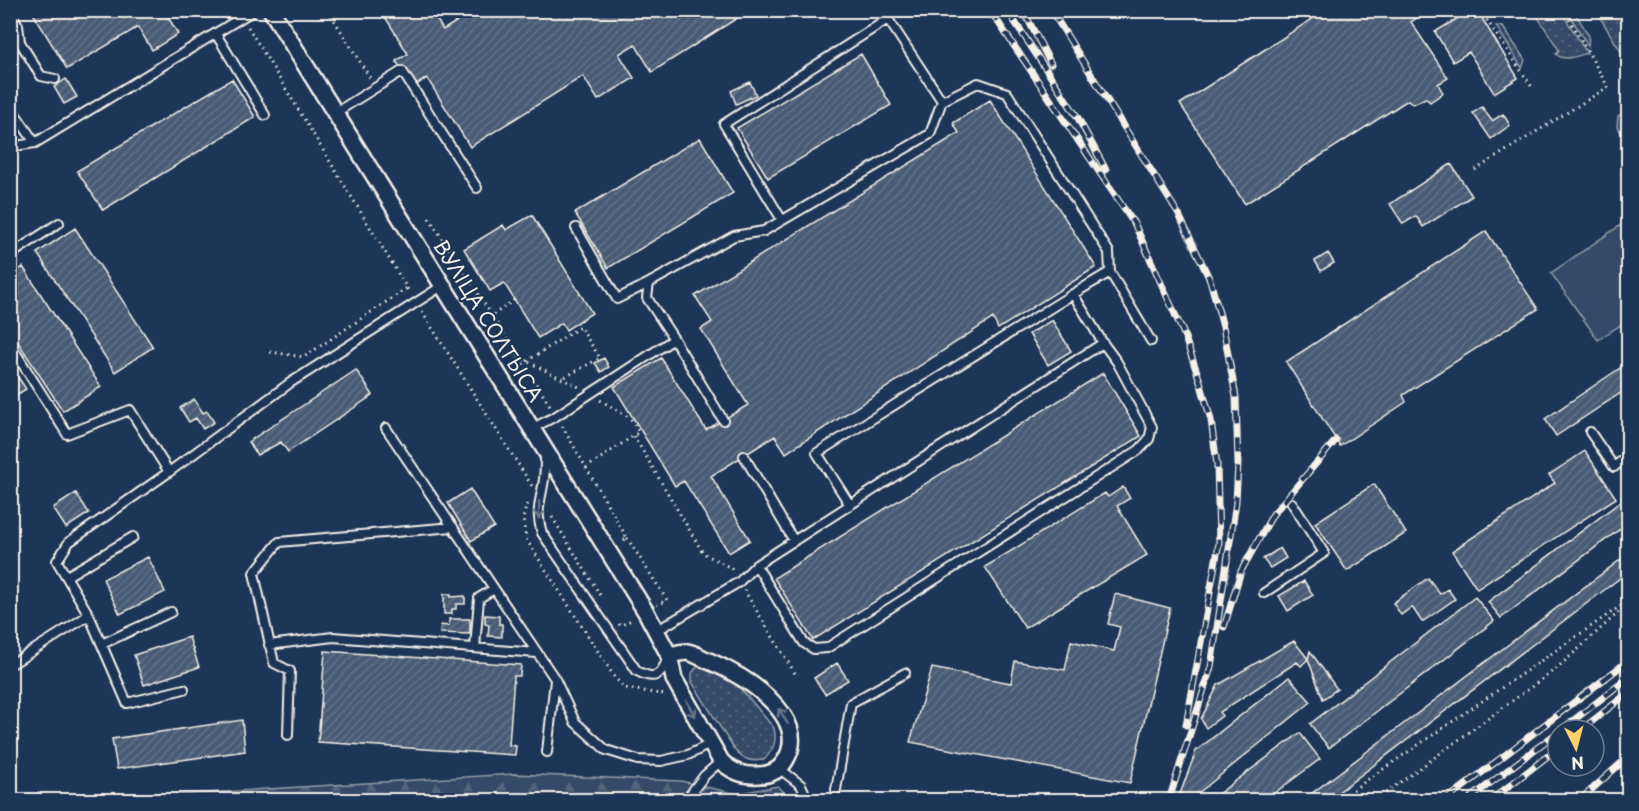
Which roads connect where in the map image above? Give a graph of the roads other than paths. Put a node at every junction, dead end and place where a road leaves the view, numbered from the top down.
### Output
1 (254, 10) edge
2 (271, 10) edge
3 (10, 12) edge
4 (216, 34) junction
5 (55, 79) dead end
6 (942, 101) junction
7 (10, 106) edge
8 (335, 112) junction
9 (265, 115) dead end
10 (35, 143) junction
11 (10, 148) edge
12 (477, 188) dead end
13 (782, 220) junction
14 (59, 223) dead end
15 (576, 228) dead end
16 (10, 255) edge
17 (1110, 272) junction
18 (649, 283) junction
19 (442, 286) junction
20 (1072, 294) junction
21 (674, 339) junction
22 (1151, 341) dead end
23 (1103, 343) junction
24 (10, 344) edge
25 (723, 420) dead end
26 (386, 428) dead end
27 (531, 429) junction
28 (1590, 432) dead end
29 (545, 452) junction
30 (744, 456) dead end
31 (1629, 456) edge
32 (169, 472) junction
33 (1292, 503) dead end
34 (850, 505) junction
35 (453, 527) junction
36 (133, 537) dead end
37 (794, 541) junction
38 (756, 565) junction
39 (67, 576) junction
40 (494, 589) junction
41 (1264, 593) dead end
42 (171, 612) dead end
43 (89, 615) junction
44 (656, 631) junction
45 (102, 644) junction
46 (269, 645) junction
47 (474, 648) junction
48 (537, 653) junction
49 (669, 655) junction
50 (10, 665) edge
51 (905, 673) dead end
52 (555, 679) junction
53 (184, 689) dead end
54 (288, 735) dead end
55 (710, 744) junction
56 (547, 752) dead end
57 (721, 761) junction
58 (780, 769) junction
59 (836, 790) dead end
60 (686, 801) edge
61 (808, 801) edge

1 - 4 lane
2 - 8 street, ВУЛІЦА СОЛТЫСА
3 - 5 lane
4 - 9 lane
4 - 10 lane
6 - 13 lane
6 - 13 lane
6 - 17 lane
7 - 10 lane
8 - 12 lane
8 - 19 street, ВУЛІЦА СОЛТЫСА
10 - 11 lane
13 - 18 lane
14 - 16 lane
15 - 18 lane
17 - 20 lane
17 - 22 lane
18 - 21 lane
19 - 27 street, ВУЛІЦА СОЛТЫСА
19 - 32 lane
20 - 23 lane
20 - 34 lane
21 - 25 lane
21 - 27 lane
23 - 34 lane
23 - 38 lane
24 - 32 lane
26 - 35 lane
27 - 29 street, ВУЛІЦА СОЛТЫСА
28 - 31 lane
29 - 44 street, ВУЛІЦА СОЛТЫСА
29 -> 49 lane
30 - 37 lane
32 - 39 lane
33 - 41 lane
34 - 37 lane
35 - 40 lane
35 - 46 lane
36 - 39 lane
37 - 38 lane
38 - 44 lane
39 - 43 lane
40 - 47 lane
40 - 48 lane
42 - 45 lane
43 - 45 lane
43 - 50 lane
44 - 49 street, ВУЛІЦА СОЛТЫСА
45 - 53 lane
46 - 47 lane
46 - 54 lane
47 - 48 lane
48 - 52 lane
49 -> 55 street, ВУЛІЦА СОЛТЫСА
58 -> 49 street
51 - 59 lane
52 - 55 lane
52 - 56 lane
55 - 57 street, ВУЛІЦА СОЛТЫСА
57 - 58 street, ВУЛІЦА СОЛТЫСА
57 - 60 lane
58 - 61 lane

